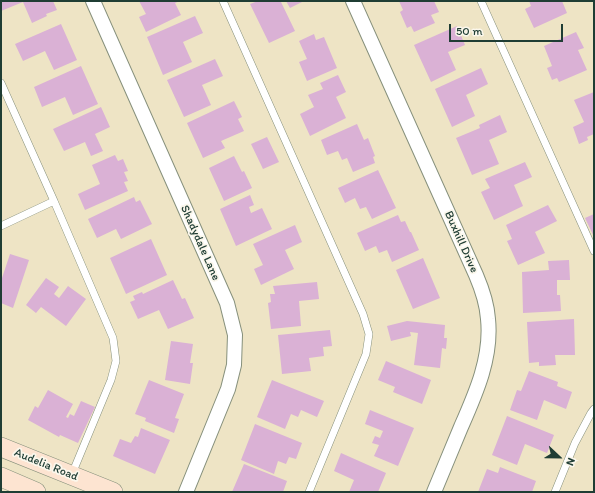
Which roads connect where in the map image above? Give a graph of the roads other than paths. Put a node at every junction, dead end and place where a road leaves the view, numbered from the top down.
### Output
1 (93, 1) edge
2 (223, 1) edge
3 (353, 1) edge
4 (481, 1) edge
5 (1, 83) edge
6 (54, 201) junction
7 (1, 226) edge
8 (594, 251) edge
9 (594, 410) edge
10 (1, 447) edge
11 (71, 475) junction
12 (1, 477) edge
13 (36, 492) edge
14 (113, 492) edge
15 (186, 492) edge
16 (309, 492) edge
17 (434, 492) edge
18 (555, 492) edge

1 - 15 street, Shadydale Lane
2 - 16 lane
3 - 17 street, Buxhill Drive
4 - 8 lane
5 - 6 lane
6 - 7 lane
6 - 11 lane
9 - 18 lane
10 - 11 main road, Audelia Road
11 - 14 main road, Audelia Road
12 - 13 main road

